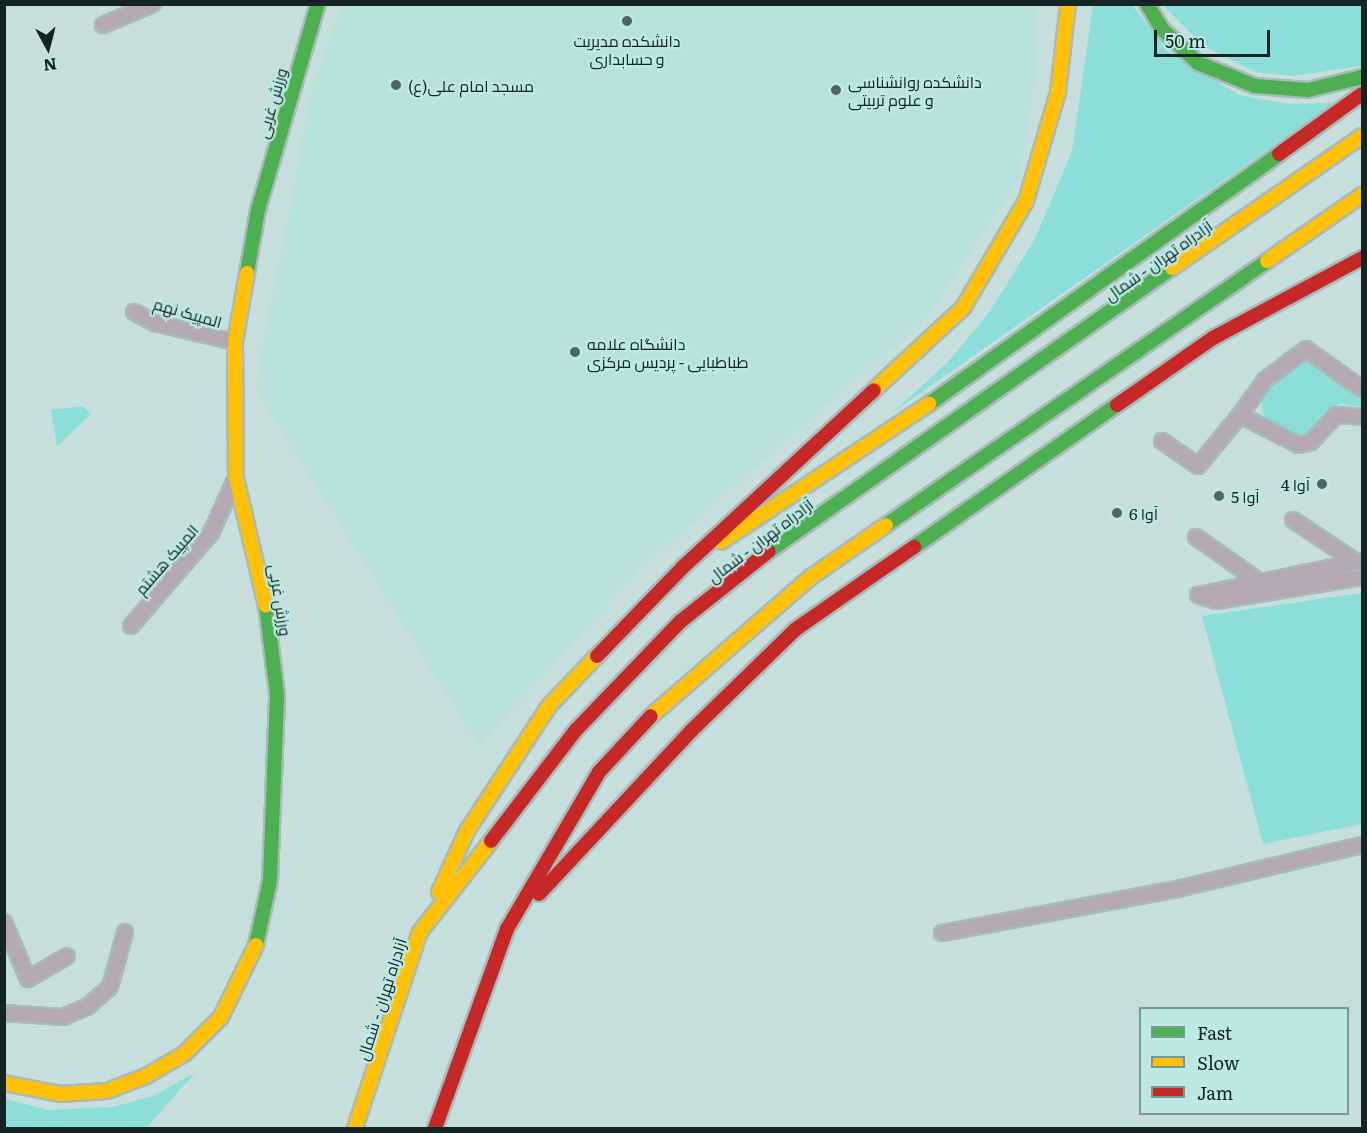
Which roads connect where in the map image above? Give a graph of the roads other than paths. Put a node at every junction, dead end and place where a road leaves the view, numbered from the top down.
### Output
1 (153, 4) edge
2 (318, 4) edge
3 (1068, 4) edge
4 (1147, 4) edge
5 (103, 25) dead end
6 (1362, 77) edge
7 (1362, 94) edge
8 (1362, 136) edge
9 (1362, 195) edge
10 (1362, 258) edge
11 (134, 312) dead end
12 (235, 342) junction
13 (1362, 388) edge
14 (1240, 415) junction
15 (1362, 417) edge
16 (1162, 441) dead end
17 (236, 478) junction
18 (1293, 520) dead end
19 (1196, 537) dead end
20 (1359, 561) edge
21 (683, 567) junction
22 (1362, 577) edge
23 (1257, 579) junction
24 (130, 626) dead end
25 (1362, 845) edge
26 (4, 922) edge
27 (507, 929) junction
28 (125, 932) dead end
29 (420, 933) junction
30 (942, 933) dead end
31 (67, 956) dead end
32 (4, 1013) edge
33 (4, 1083) edge
34 (355, 1128) edge
35 (435, 1128) edge

1 - 5 street
2 - 12 main road, ورزش غربی
3 - 21 main road
4 - 6 main road
7 - 21 main road
8 - 29 main road, آزادراه تهران - شمال
9 - 27 main road
10 - 27 main road
11 - 12 street, المپیک نهم
12 - 17 main road, ورزش غربی
13 - 14 street
14 - 15 street
14 - 16 street
17 - 24 street, المپیک هشتم
17 - 33 main road, ورزش غربی
18 - 20 street
19 - 23 street
20 - 23 street
21 - 29 main road
22 - 23 street
25 - 30 street
26 - 31 street
27 - 35 main road
28 - 32 street
29 - 34 main road, آزادراه تهران - شمال

